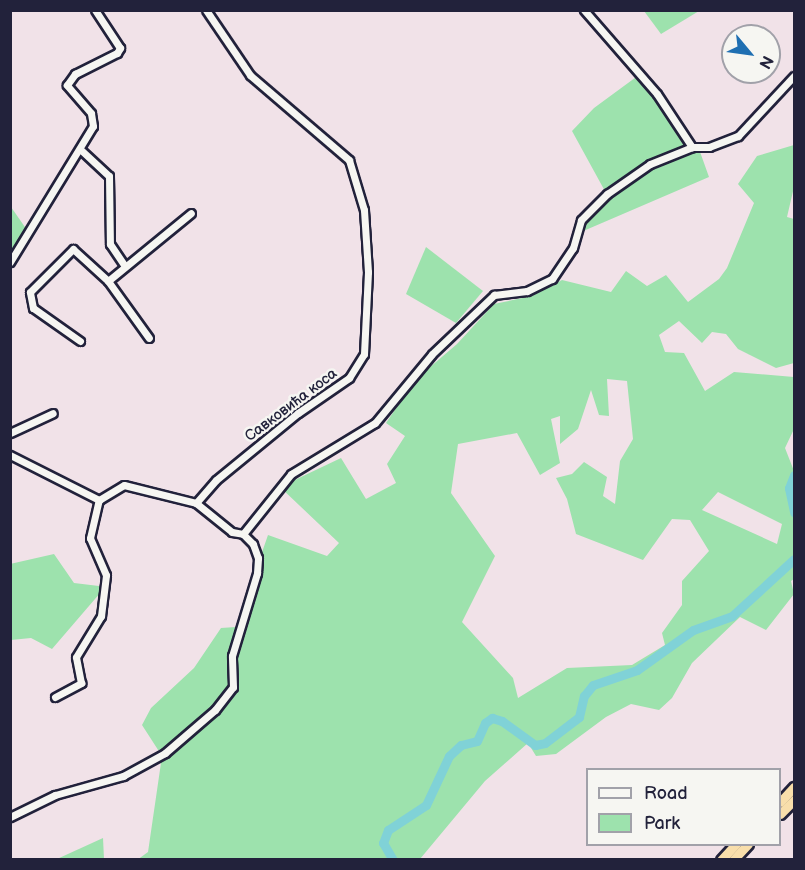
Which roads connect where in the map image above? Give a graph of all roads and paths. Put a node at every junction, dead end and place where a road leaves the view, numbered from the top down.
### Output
1 (95, 10) edge
2 (206, 10) edge
3 (584, 10) edge
4 (795, 76) edge
5 (692, 147) junction
6 (81, 150) junction
7 (191, 213) dead end
8 (10, 262) edge
9 (124, 265) junction
10 (108, 281) junction
11 (149, 338) dead end
12 (80, 341) dead end
13 (53, 413) dead end
14 (10, 433) edge
15 (10, 455) edge
16 (99, 500) junction
17 (196, 503) junction
18 (243, 534) junction
19 (55, 697) dead end
20 (795, 787) edge
21 (795, 800) edge
22 (781, 801) edge
23 (781, 813) edge
24 (10, 817) edge
25 (734, 846) edge
26 (746, 846) edge
27 (721, 860) edge
28 (734, 860) edge

1 - 6 street
2 - 17 street, Савковића коса
3 - 5 street
4 - 5 street
5 - 18 street
6 - 8 street
6 - 9 street
7 - 9 street
9 - 10 street
10 - 11 street
10 - 12 street
13 - 14 street
15 - 16 street
16 - 17 street
16 - 19 street
17 - 18 street
18 - 24 street
20 - 22 highway
21 - 23 highway
25 - 27 highway
26 - 28 highway

